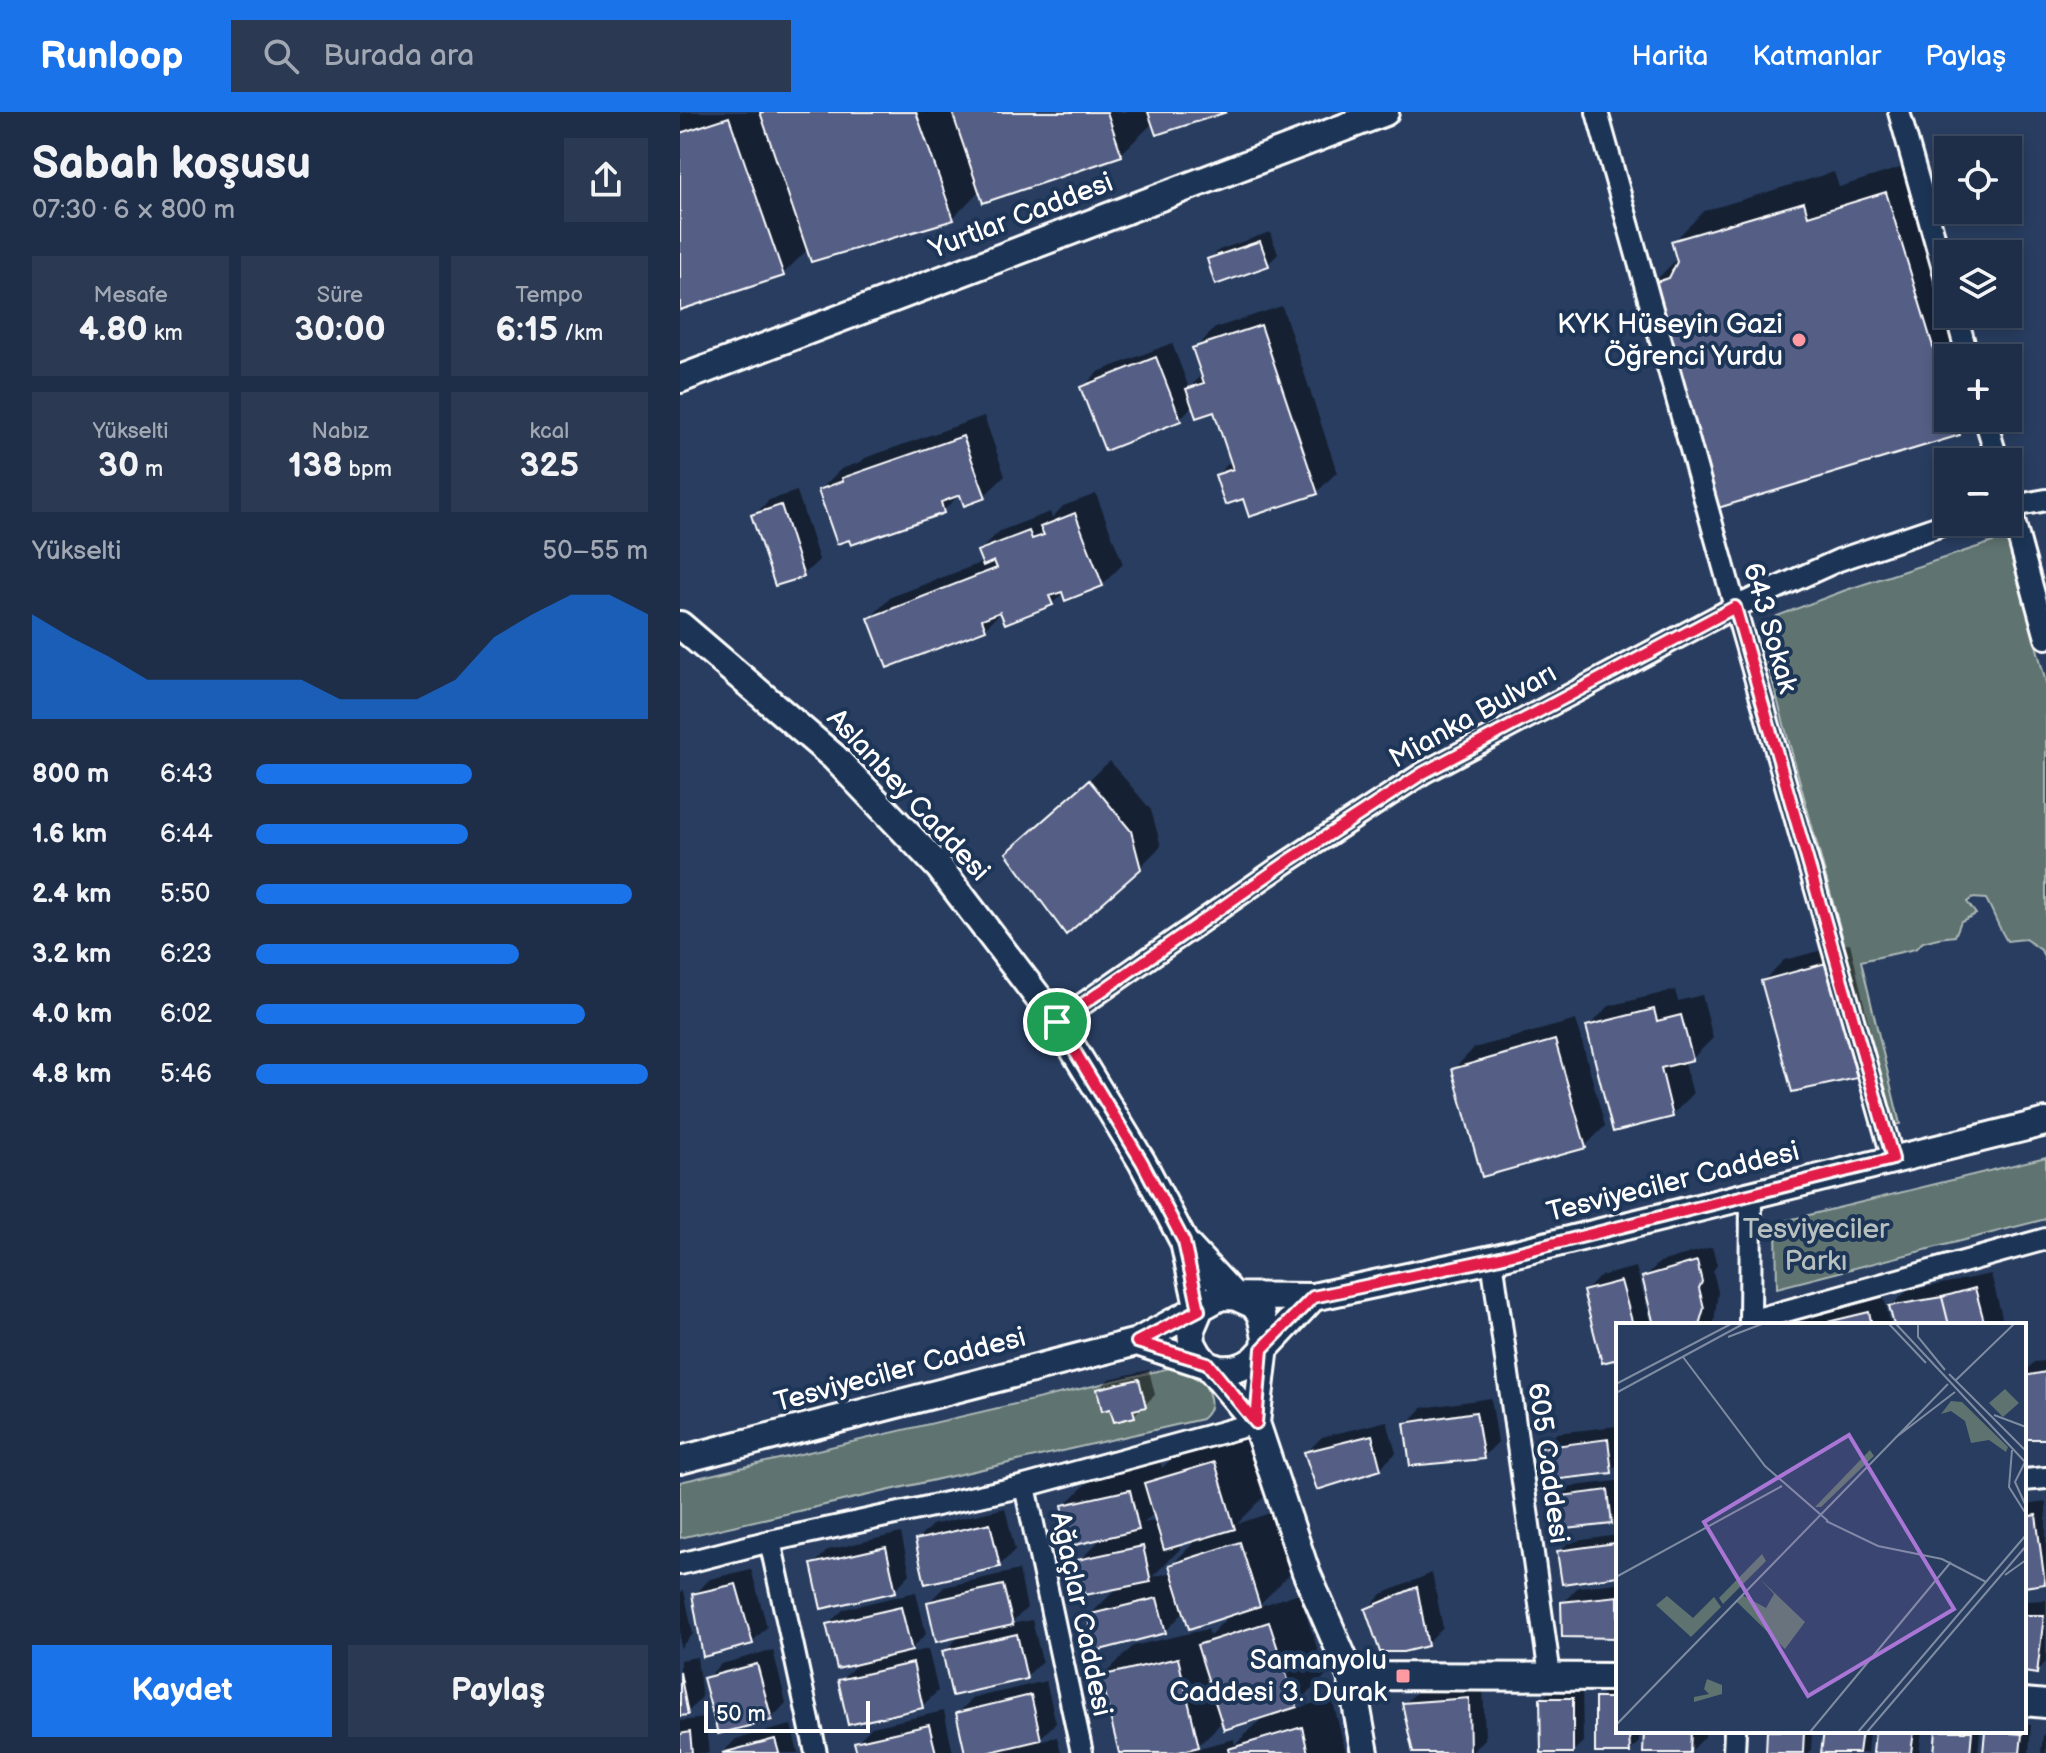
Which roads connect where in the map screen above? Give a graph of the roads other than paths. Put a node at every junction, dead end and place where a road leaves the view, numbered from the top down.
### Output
1 (1385, 112) edge
2 (1597, 112) edge
3 (1899, 112) edge
4 (1935, 240) edge
5 (680, 379) edge
6 (2046, 500) edge
7 (2022, 503) edge
8 (1934, 528) edge
9 (2018, 536) edge
10 (1735, 607) junction
11 (680, 625) edge
12 (2046, 638) edge
13 (1057, 1022) junction
14 (2046, 1122) edge
15 (1893, 1159) junction
16 (1751, 1196) junction
17 (2046, 1239) edge
18 (1184, 1242) junction
19 (1492, 1259) junction
20 (1234, 1296) junction
21 (1313, 1297) junction
22 (1199, 1310) junction
23 (1750, 1323) edge
24 (1137, 1342) junction
25 (1262, 1349) junction
26 (1207, 1363) junction
27 (1256, 1423) junction
28 (680, 1460) edge
29 (2046, 1478) edge
30 (2026, 1480) edge
31 (1025, 1486) junction
32 (770, 1541) junction
33 (680, 1564) edge
34 (1351, 1676) junction
35 (1550, 1676) junction
36 (1616, 1677) edge
37 (2026, 1702) edge
38 (2046, 1704) edge
39 (1735, 1733) edge
40 (816, 1753) edge
41 (1082, 1753) edge
42 (1365, 1753) edge
43 (1734, 1753) edge

1 - 5 street, Yurtlar Caddesi
2 - 10 street, 643 Sokak
3 - 4 street
6 - 7 street
8 - 10 street, Mianka Bulvarı
9 - 12 street
10 - 13 street, Mianka Bulvarı
10 - 15 street, 643 Sokak
11 - 13 street, Aslanbey Caddesi
13 - 18 street, Aslanbey Caddesi
14 - 15 street, Tesviyeciler Caddesi
15 - 16 street, Tesviyeciler Caddesi
16 - 19 street, Tesviyeciler Caddesi
16 - 23 street
17 - 23 street
18 - 20 street
18 - 22 street
19 - 21 street, Tesviyeciler Caddesi
19 - 35 street, 605 Caddesi
20 - 21 street, Tesviyeciler Caddesi
20 - 22 street
20 - 25 street
21 - 25 street
22 - 24 street, Tesviyeciler Caddesi
22 - 26 street
24 - 26 street
24 - 28 street, Tesviyeciler Caddesi
25 - 26 street
25 - 27 street
26 - 27 street
27 - 31 street
27 - 34 street
29 - 30 street
31 - 32 street
31 - 41 street, Ağaçlar Caddesi
32 - 33 street
32 - 40 street
34 - 35 street
34 - 42 street
35 - 36 street
37 - 38 street
39 - 43 street

